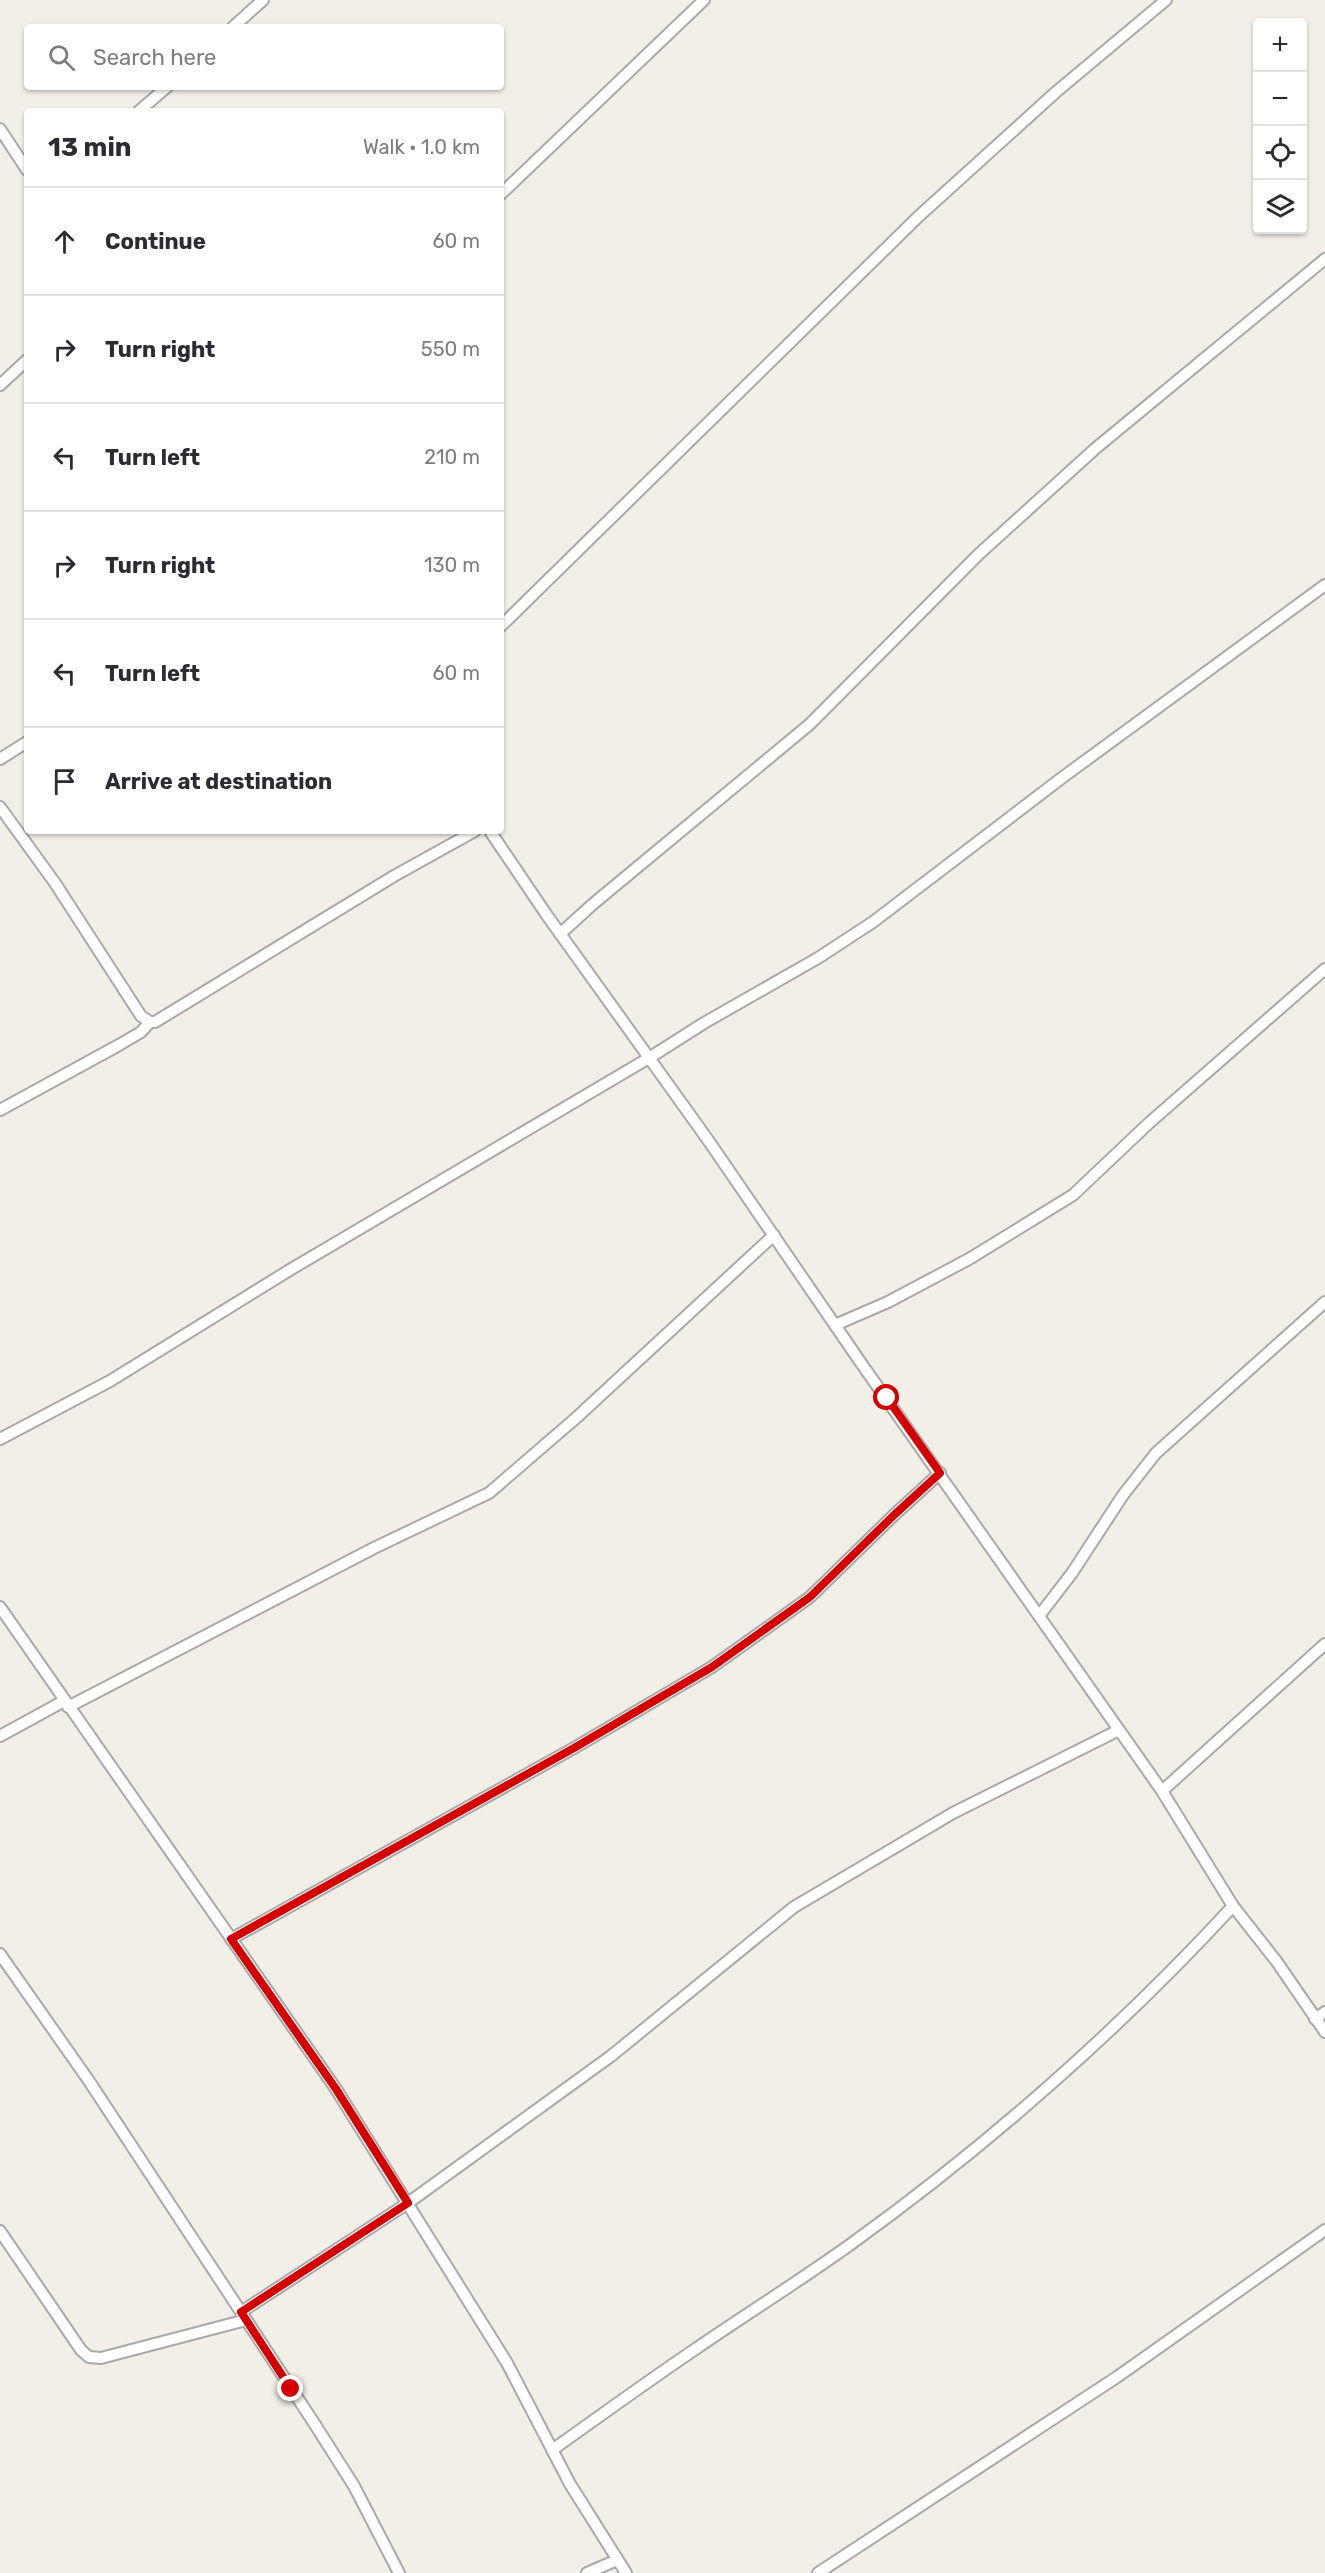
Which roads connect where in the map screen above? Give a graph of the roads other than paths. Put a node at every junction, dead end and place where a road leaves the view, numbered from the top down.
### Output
1 (263, 0) edge
2 (704, 0) edge
3 (1167, 0) edge
4 (236, 24) edge
5 (164, 90) edge
6 (142, 108) edge
7 (0, 129) edge
8 (24, 165) edge
9 (504, 191) edge
10 (1325, 259) edge
11 (24, 363) edge
12 (0, 385) edge
13 (1325, 585) edge
14 (504, 623) edge
15 (24, 744) edge
16 (0, 759) edge
17 (0, 807) edge
18 (470, 834) edge
19 (492, 834) edge
20 (560, 934) junction
21 (1325, 969) edge
22 (150, 1022) junction
23 (649, 1058) junction
24 (0, 1110) edge
25 (774, 1235) junction
26 (1325, 1302) edge
27 (835, 1325) junction
28 (0, 1439) edge
29 (940, 1473) junction
30 (0, 1607) edge
31 (1039, 1616) junction
32 (1325, 1644) edge
33 (66, 1704) junction
34 (1119, 1730) junction
35 (0, 1736) edge
36 (1162, 1791) junction
37 (1233, 1906) junction
38 (231, 1939) junction
39 (0, 1954) edge
40 (1325, 2012) edge
41 (1315, 2019) junction
42 (1325, 2032) edge
43 (408, 2203) junction
44 (1325, 2229) edge
45 (0, 2231) edge
46 (244, 2316) junction
47 (552, 2450) junction
48 (617, 2560) junction
49 (399, 2573) edge
50 (587, 2573) edge
51 (626, 2573) edge
52 (818, 2573) edge

1 - 4 street
2 - 9 street
3 - 14 street
5 - 6 street
7 - 8 street
10 - 20 street
11 - 12 street
13 - 23 street
15 - 16 street
17 - 22 street
18 - 22 street
19 - 20 street
20 - 23 street
21 - 27 street
22 - 24 street
23 - 25 street
23 - 28 street
25 - 27 street
25 - 33 street
26 - 31 street
27 - 29 street
29 - 31 street
29 - 38 street
30 - 33 street
31 - 34 street
32 - 36 street
33 - 35 street
33 - 38 street
34 - 36 street
34 - 43 street
36 - 37 street
37 - 41 street
37 - 47 street
38 - 43 street
39 - 46 street
40 - 41 street
41 - 42 street
43 - 46 street
43 - 47 street
44 - 52 street
45 - 46 street
46 - 49 street
47 - 48 street
48 - 50 street
48 - 51 street

